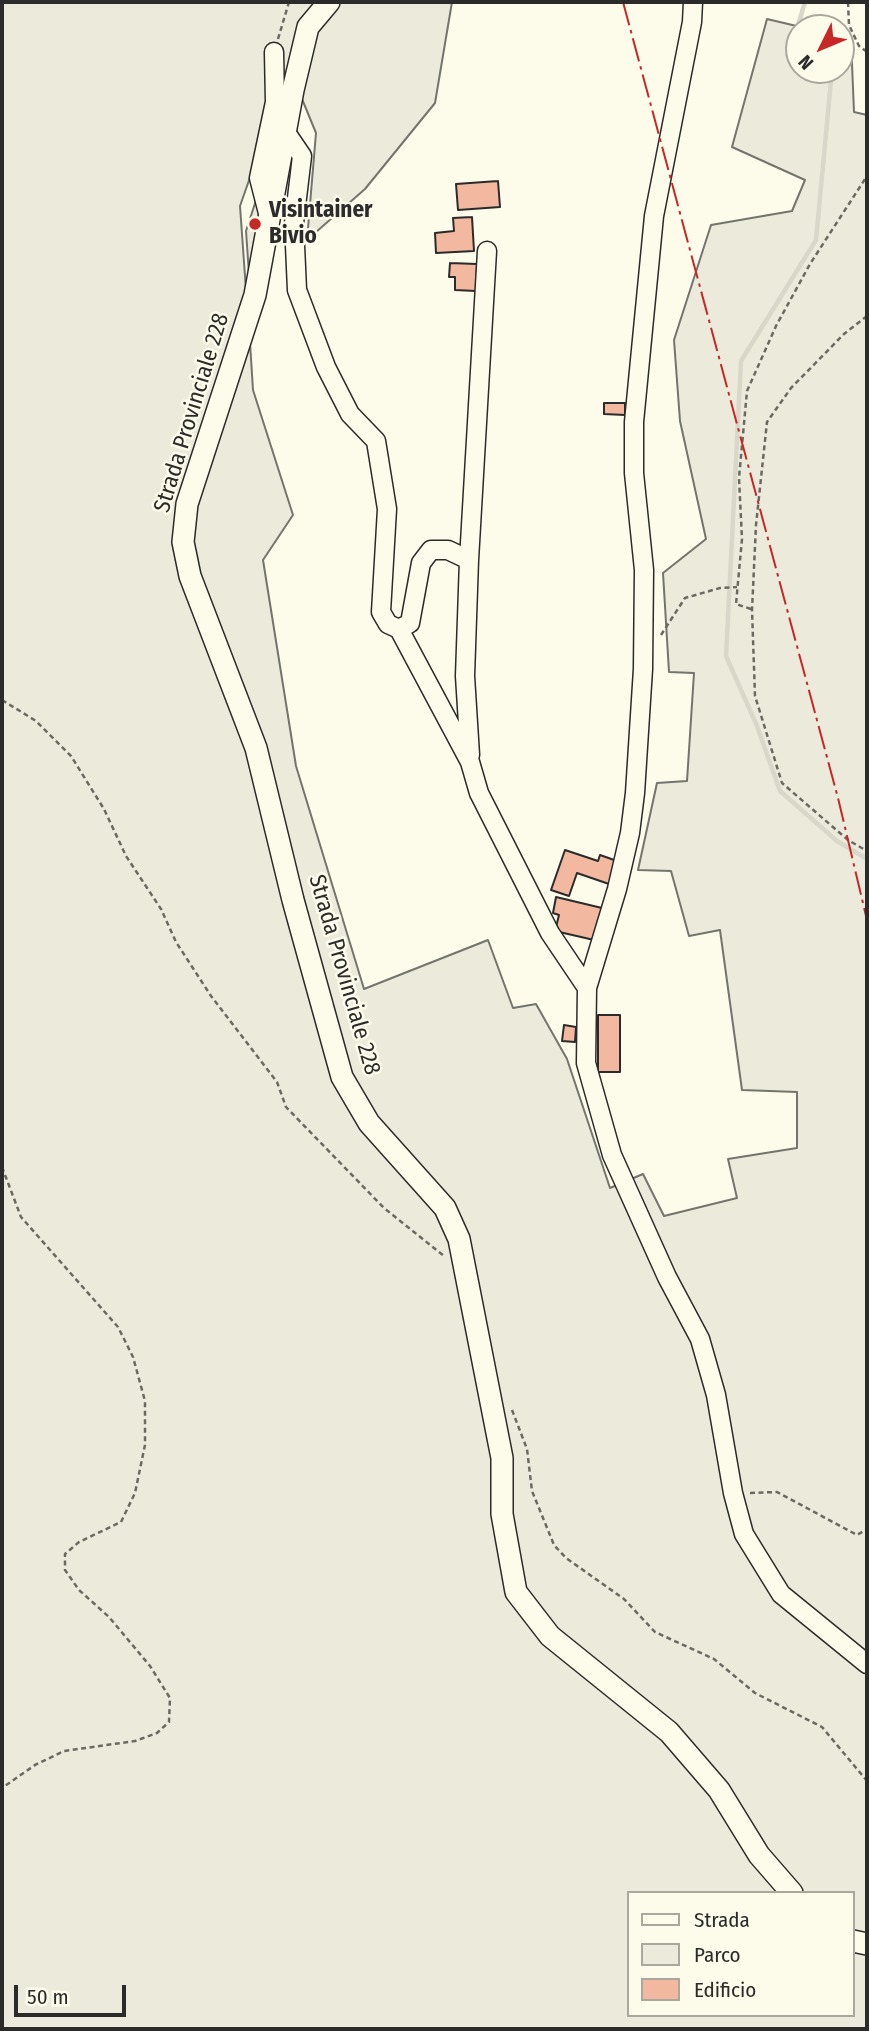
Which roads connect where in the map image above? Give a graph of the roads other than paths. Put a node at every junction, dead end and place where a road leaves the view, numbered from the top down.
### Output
1 (329, 2) edge
2 (693, 2) edge
3 (274, 52) road end
4 (285, 131) junction
5 (269, 219) junction
6 (487, 251) dead end
7 (469, 559) junction
8 (399, 629) junction
9 (470, 762) junction
10 (587, 988) junction
11 (867, 1664) edge
12 (790, 1891) edge

1 - 4 main road, Strada Provinciale 228
2 - 10 street
3 - 5 street
4 - 5 main road, Strada Provinciale 228
4 - 8 street
5 - 12 main road, Strada Provinciale 228
6 - 7 street
7 - 8 street
7 - 9 street
8 - 9 street
9 - 10 street
10 - 11 street

